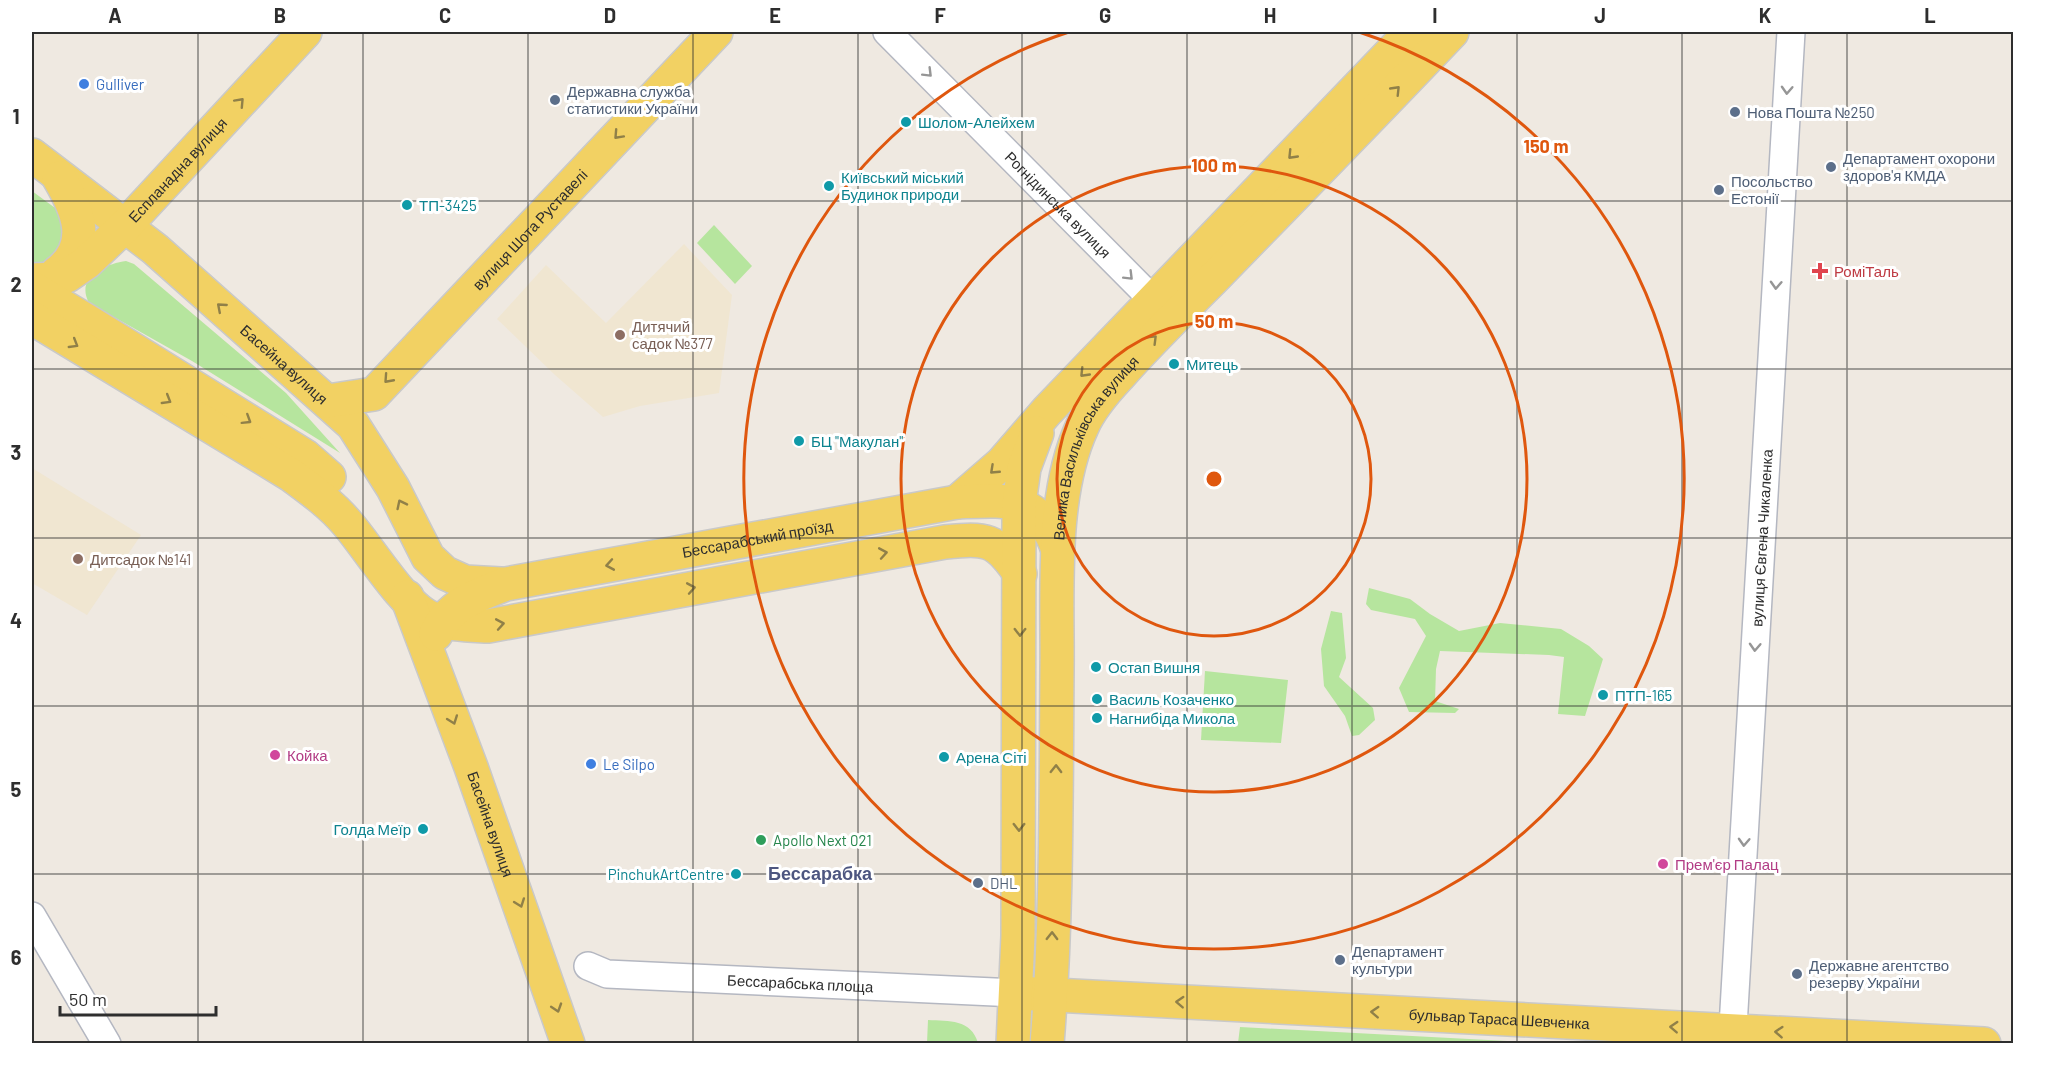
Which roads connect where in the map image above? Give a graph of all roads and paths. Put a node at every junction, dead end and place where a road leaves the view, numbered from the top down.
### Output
1 (305, 32) edge
2 (716, 32) edge
3 (887, 32) edge
4 (1412, 32) edge
5 (1452, 32) edge
6 (1791, 32) edge
7 (44, 164) edge
8 (126, 226) junction
9 (36, 283) edge
10 (1153, 300) junction
11 (32, 318) edge
12 (328, 401) junction
13 (1047, 411) junction
14 (957, 502) junction
15 (1019, 504) junction
16 (1058, 550) junction
17 (1020, 574) junction
18 (506, 584) junction
19 (409, 603) junction
20 (442, 621) junction
21 (433, 665) junction
22 (32, 916) edge
23 (588, 966) dead end
24 (1016, 993) junction
25 (1051, 994) junction
26 (1732, 1037) edge
27 (106, 1044) edge
28 (568, 1044) edge
29 (1013, 1044) edge
30 (1047, 1044) edge
31 (1984, 1044) edge

8 -> 1 main road, Еспланадна вулиця
2 -> 12 main road, вулиця Шота Руставелі
3 -> 10 street, Рогнідинська вулиця
4 -> 10 main road, Велика Васильківська вулиця
16 -> 5 main road, Велика Васильківська вулиця
6 -> 26 street, вулиця Євгена Чикаленка
7 - 8 main road, Басейна вулиця
7 - 9 main road
8 - 9 main road, Еспланадна вулиця
12 -> 8 main road, Басейна вулиця
9 -> 19 main road, Басейна вулиця
10 -> 13 main road, Велика Васильківська вулиця
11 -> 19 main road, Басейна вулиця
18 -> 12 main road, Басейна вулиця
13 -> 14 main road, Велика Васильківська вулиця
13 - 15 main road, Велика Васильківська вулиця
14 - 15 main road, Бессарабський проїзд
14 -> 18 main road, Бессарабський проїзд
15 - 16 main road, Бессарабський проїзд
15 - 17 main road, Велика Васильківська вулиця
25 -> 16 main road, Велика Васильківська вулиця
20 -> 17 main road
17 -> 24 main road, Велика Васильківська вулиця
18 - 20 main road, Бессарабський проїзд
19 - 20 main road
19 - 21 main road, Басейна вулиця
20 - 21 main road
21 -> 28 main road, Басейна вулиця
22 - 27 street
23 - 24 street, Бессарабська площа
24 - 25 main road, бульвар Тараса Шевченка
24 - 29 main road, Велика Васильківська вулиця
26 -> 25 main road, бульвар Тараса Шевченка
25 - 30 main road, Велика Васильківська вулиця
31 -> 26 main road, бульвар Тараса Шевченка

